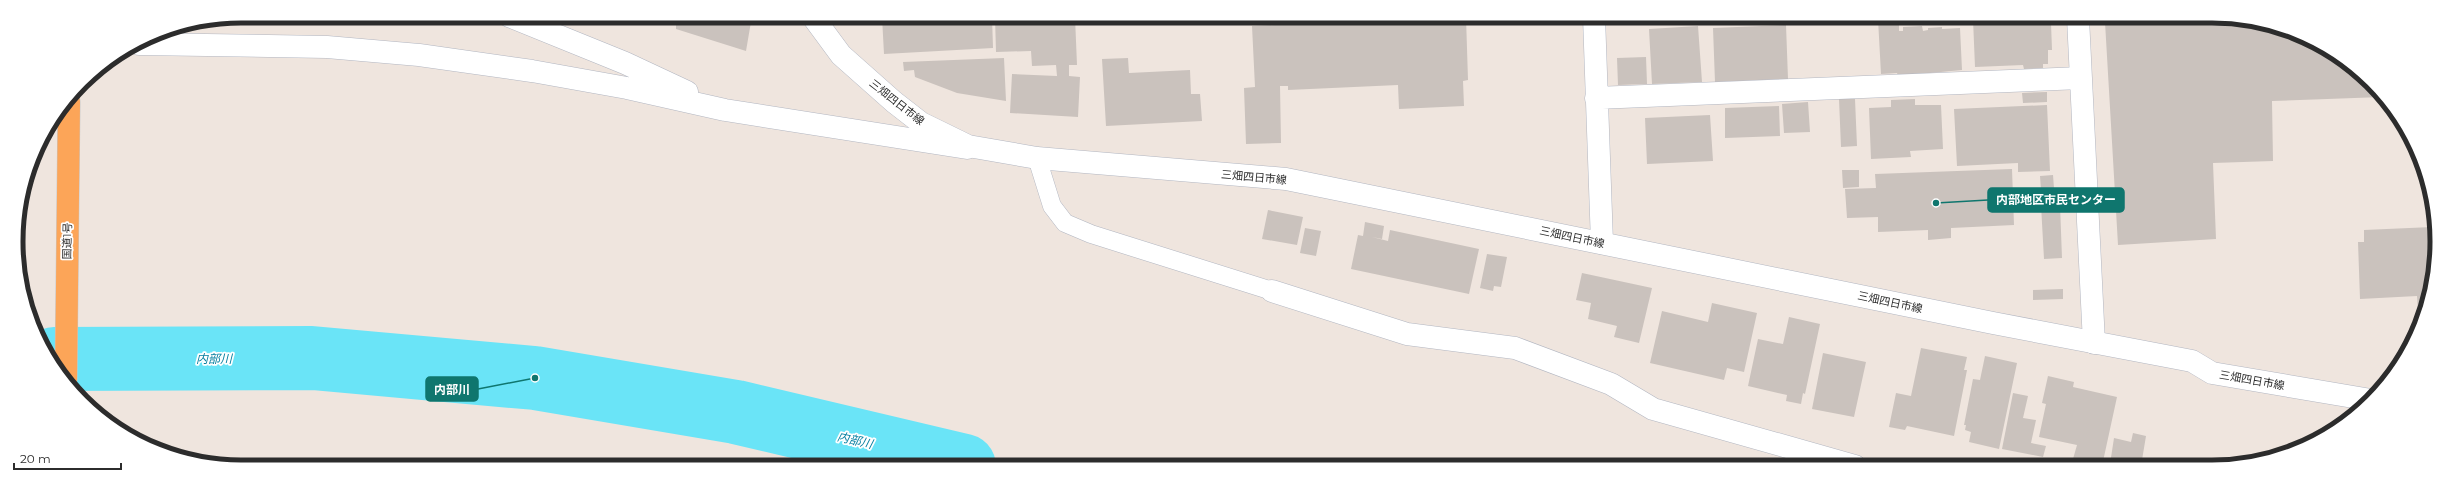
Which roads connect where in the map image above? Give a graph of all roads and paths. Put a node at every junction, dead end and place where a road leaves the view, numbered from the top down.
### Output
1 (526, 23) edge
2 (818, 23) edge
3 (1594, 23) edge
4 (2078, 23) edge
5 (149, 44) edge
6 (2081, 78) junction
7 (1596, 98) junction
8 (69, 107) edge
9 (725, 110) junction
10 (1014, 155) junction
11 (1037, 158) junction
12 (1602, 243) junction
13 (1272, 291) joint
14 (2094, 343) junction
15 (66, 372) edge
16 (2363, 399) edge
17 (1834, 460) edge

1 - 9 street
2 - 10 street, 三畑四日市線
3 - 7 street
4 - 6 street
5 - 9 street
6 - 7 street
6 - 14 street
7 - 12 street
8 - 15 highway, 国道1号
9 - 10 street
10 - 11 street, 三畑四日市線
11 - 12 street, 三畑四日市線
11 - 13 lane
12 - 14 street, 三畑四日市線
13 - 17 street
14 - 16 street, 三畑四日市線

